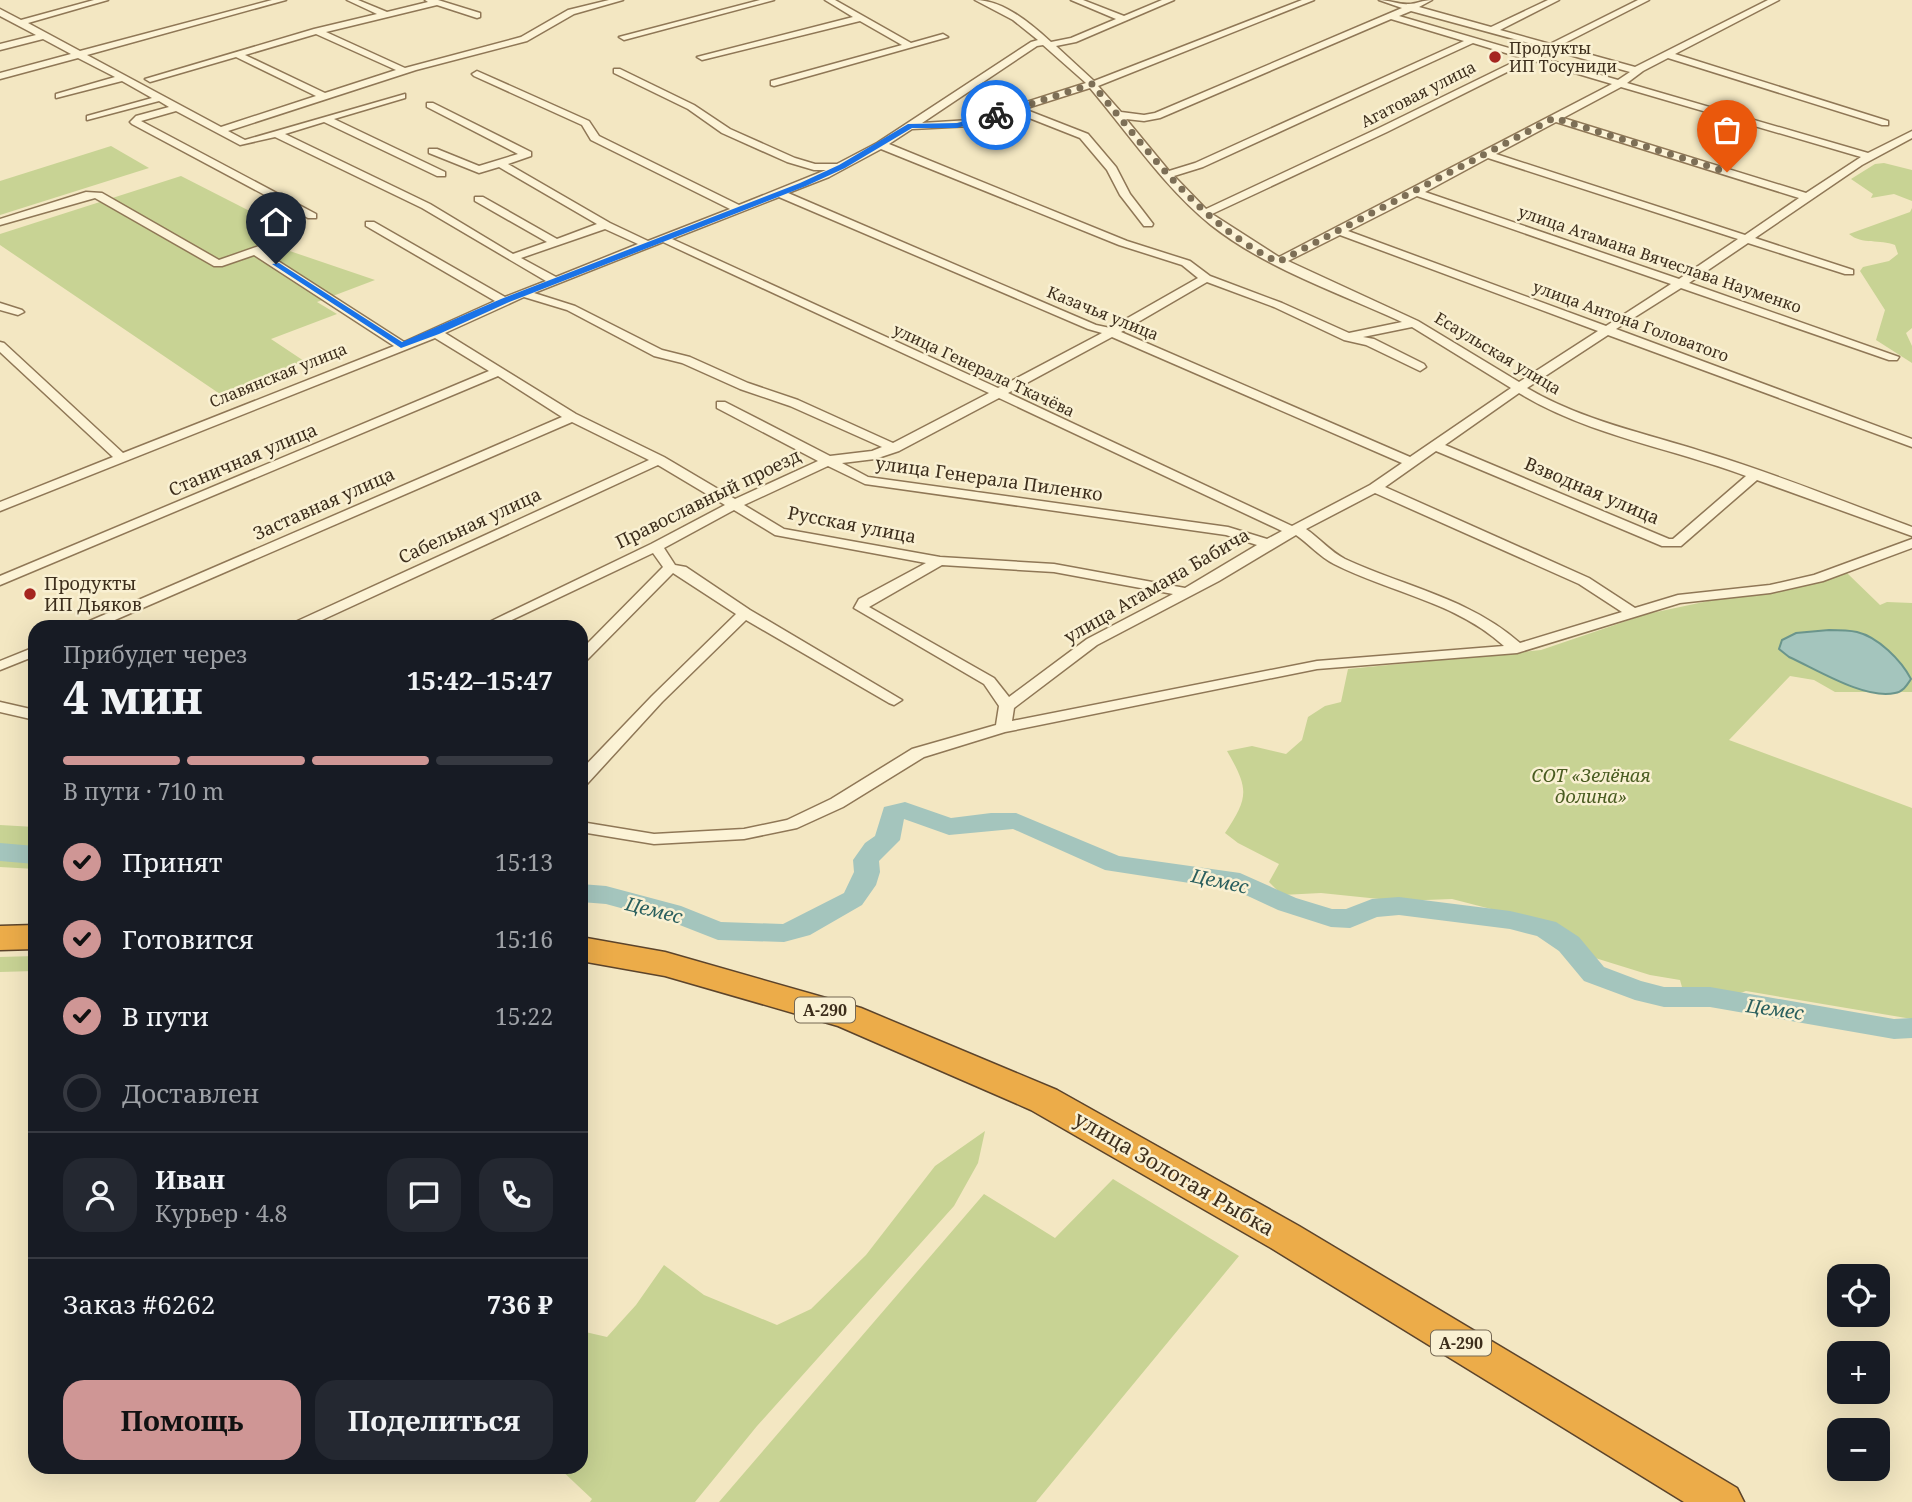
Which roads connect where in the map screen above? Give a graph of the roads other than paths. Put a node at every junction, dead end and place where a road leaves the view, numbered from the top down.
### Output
1 (104, 0) edge
2 (282, 0) edge
3 (351, 0) edge
4 (619, 0) edge
5 (770, 0) edge
6 (829, 0) edge
7 (979, 0) edge
8 (1075, 0) edge
9 (1170, 0) edge
10 (1310, 0) edge
11 (1384, 0) edge
12 (1428, 0) edge
13 (1555, 0) edge
14 (1645, 0) edge
15 (1775, 0) edge
16 (433, 1) edge
17 (1410, 8) junction
18 (0, 12) edge
19 (384, 14) junction
20 (477, 15) dead end
21 (1390, 16) junction
22 (862, 18) junction
23 (1121, 18) junction
24 (19, 23) junction
25 (1492, 30) junction
26 (317, 32) junction
27 (42, 36) junction
28 (624, 37) dead end
29 (943, 37) dead end
30 (1471, 41) junction
31 (1046, 43) junction
32 (910, 46) junction
33 (1548, 46) junction
34 (0, 47) edge
35 (236, 54) junction
36 (83, 55) junction
37 (1668, 55) junction
38 (702, 57) dead end
39 (1527, 57) junction
40 (405, 71) junction
41 (617, 71) dead end
42 (1638, 71) junction
43 (477, 74) dead end
44 (0, 76) edge
45 (123, 78) junction
46 (150, 79) dead end
47 (774, 83) dead end
48 (1092, 84) junction
49 (1619, 84) junction
50 (60, 96) dead end
51 (402, 96) dead end
52 (162, 97) junction
53 (325, 97) junction
54 (429, 105) dead end
55 (178, 107) junction
56 (1014, 108) junction
57 (1119, 116) junction
58 (1157, 116) junction
59 (90, 118) dead end
60 (1554, 118) junction
61 (325, 119) junction
62 (1885, 123) dead end
63 (910, 126) junction
64 (1132, 129) junction
65 (219, 130) junction
66 (277, 134) junction
67 (1912, 134) edge
68 (881, 145) junction
69 (433, 151) dead end
70 (1484, 153) junction
71 (1870, 157) junction
72 (501, 164) junction
73 (842, 167) junction
74 (441, 174) dead end
75 (1169, 174) junction
76 (1416, 192) junction
77 (781, 194) junction
78 (1807, 197) junction
79 (479, 199) dead end
80 (739, 209) junction
81 (1205, 213) junction
82 (312, 216) dead end
83 (0, 222) edge
84 (370, 224) dead end
85 (1148, 224) dead end
86 (606, 225) junction
87 (1339, 231) junction
88 (1747, 238) junction
89 (662, 239) junction
90 (557, 243) junction
91 (648, 245) junction
92 (512, 258) junction
93 (1278, 262) junction
94 (1849, 272) dead end
95 (1206, 278) junction
96 (555, 281) junction
97 (1682, 282) junction
98 (525, 294) junction
99 (504, 301) junction
100 (0, 306) edge
101 (18, 312) dead end
102 (1414, 323) junction
103 (1608, 330) junction
104 (1111, 332) junction
105 (436, 333) junction
106 (1348, 337) junction
107 (401, 345) junction
108 (0, 346) edge
109 (1893, 357) dead end
110 (1420, 367) dead end
111 (500, 371) junction
112 (1519, 390) junction
113 (997, 392) junction
114 (721, 405) dead end
115 (572, 416) junction
116 (1912, 443) edge
117 (1435, 446) junction
118 (894, 448) junction
119 (120, 457) junction
120 (659, 460) junction
121 (831, 460) junction
122 (1412, 463) junction
123 (1755, 475) junction
124 (1375, 488) junction
125 (733, 506) junction
126 (0, 507) edge
127 (1294, 530) junction
128 (1912, 532) edge
129 (1912, 543) edge
130 (1268, 544) junction
131 (656, 547) junction
132 (940, 561) junction
133 (670, 568) junction
134 (0, 581) edge
135 (1185, 592) junction
136 (1632, 612) junction
137 (744, 613) junction
138 (104, 620) edge
139 (311, 620) edge
140 (501, 620) edge
141 (1517, 649) junction
142 (588, 651) edge
143 (28, 654) edge
144 (0, 666) edge
145 (894, 700) dead end
146 (1007, 706) junction
147 (0, 707) edge
148 (28, 713) edge
149 (1003, 728) junction
150 (588, 773) edge
151 (588, 828) edge
152 (28, 937) edge
153 (0, 938) edge
154 (588, 950) edge
155 (1722, 1502) edge

1 - 24 street
2 - 36 street
3 - 19 street
4 - 40 street
5 - 28 street
6 - 22 street
7 - 31 street, Есаульская улица
8 - 23 street
9 - 23 street, Славянская улица
10 - 48 street
11 - 17 street
12 - 17 street
13 - 25 street
14 - 33 street, Агатовая улица
15 - 37 street
16 - 19 street
16 - 20 street
17 - 21 street
17 - 25 street
18 - 24 street
19 - 26 street
21 - 30 street
21 - 58 street
22 - 32 street
22 - 38 street
23 - 31 street, Славянская улица
24 - 27 street
25 - 33 street
26 - 35 street
26 - 40 street
27 - 34 street
27 - 36 street
29 - 32 street
30 - 39 street
30 - 75 street
31 - 48 street, Есаульская улица
31 - 63 street, Славянская улица
32 - 47 street
33 - 39 street, Агатовая улица
33 - 42 street
35 - 46 street
35 - 53 street
36 - 44 street
36 - 45 street
37 - 42 street
37 - 62 street
39 - 49 street
39 - 81 street, Агатовая улица
40 - 53 street
41 - 73 street
42 - 49 street
43 - 80 street
45 - 50 street
45 - 52 street
48 - 56 street
48 - 57 street, Есаульская улица
49 - 60 street
49 - 71 street
51 - 61 street
52 - 55 street
52 - 59 street
53 - 65 street
54 - 72 street
55 - 65 street
55 - 82 street
56 - 63 street
56 - 85 street
57 - 58 street
57 - 64 street, Есаульская улица
58 - 64 street
60 - 70 street
60 - 78 street
61 - 66 street
61 - 74 street
63 - 68 street, Славянская улица
64 - 75 street, Есаульская улица
65 - 66 street
66 - 92 street
67 - 71 street
68 - 73 street, Славянская улица
68 - 95 street
69 - 72 street
70 - 76 street
70 - 88 street
71 - 78 street
72 - 86 street
73 - 77 street, Славянская улица
75 - 81 street, Есаульская улица
76 - 87 street
76 - 97 street, улица Атамана Вячеслава Науменко
77 - 80 street, Славянская улица
77 - 104 street, Казачья улица
78 - 88 street
79 - 90 street
80 - 89 street, Славянская улица
81 - 93 street, Есаульская улица
83 - 107 street
84 - 99 street
86 - 90 street
86 - 91 street
87 - 93 street
87 - 103 street, улица Антона Головатого
88 - 94 street
88 - 97 street
89 - 91 street, Славянская улица
89 - 113 street, улица Генерала Ткачёва
90 - 92 street
91 - 96 street, Славянская улица
92 - 96 street
93 - 102 street, Есаульская улица
95 - 104 street, Православный проезд
95 - 106 street
96 - 98 street, Славянская улица
97 - 103 street
97 - 109 street, улица Атамана Вячеслава Науменко
98 - 99 street, Славянская улица
98 - 118 street, улица Генерала Пиленко
99 - 105 street, Славянская улица
100 - 101 street
102 - 106 street
102 - 112 street, Есаульская улица
103 - 112 street
103 - 116 street, улица Антона Головатого
104 - 113 street, Православный проезд
104 - 122 street, Казачья улица
105 - 107 street, Славянская улица
105 - 111 street, Русская улица
106 - 110 street
107 - 119 street, Славянская улица
108 - 119 street
111 - 115 street, Русская улица
111 - 134 street, Станичная улица
112 - 117 street
112 - 123 street, Есаульская улица
113 - 118 street, Православный проезд
113 - 127 street, улица Генерала Ткачёва
114 - 121 street, улица Генерала Пиленко
115 - 120 street, Русская улица
115 - 138 street, Заставная улица
117 - 122 street
117 - 123 street, Взводная улица
118 - 121 street, Православный проезд
119 - 126 street, Славянская улица
120 - 125 street, Русская улица
120 - 139 street, Сабельная улица
121 - 125 street, Православный проезд
121 - 130 street, улица Генерала Пиленко
122 - 124 street, улица Атамана Бабича
123 - 128 street, Есаульская улица
124 - 127 street, улица Атамана Бабича
124 - 136 street
125 - 131 street, Православный проезд
125 - 132 street, Русская улица
127 - 130 street, улица Атамана Бабича
127 - 141 street, улица Генерала Ткачёва
129 - 136 street
130 - 135 street, улица Атамана Бабича
131 - 133 street
131 - 140 street, Православный проезд
132 - 135 street, Русская улица
132 - 146 street
133 - 137 street
133 - 142 street
135 - 146 street, улица Атамана Бабича
136 - 141 street
137 - 145 street
137 - 150 street
141 - 149 street
143 - 144 street
146 - 149 street
147 - 148 street
149 - 151 street
152 - 153 highway
154 - 155 highway, улица Золотая Рыбка / А-290

